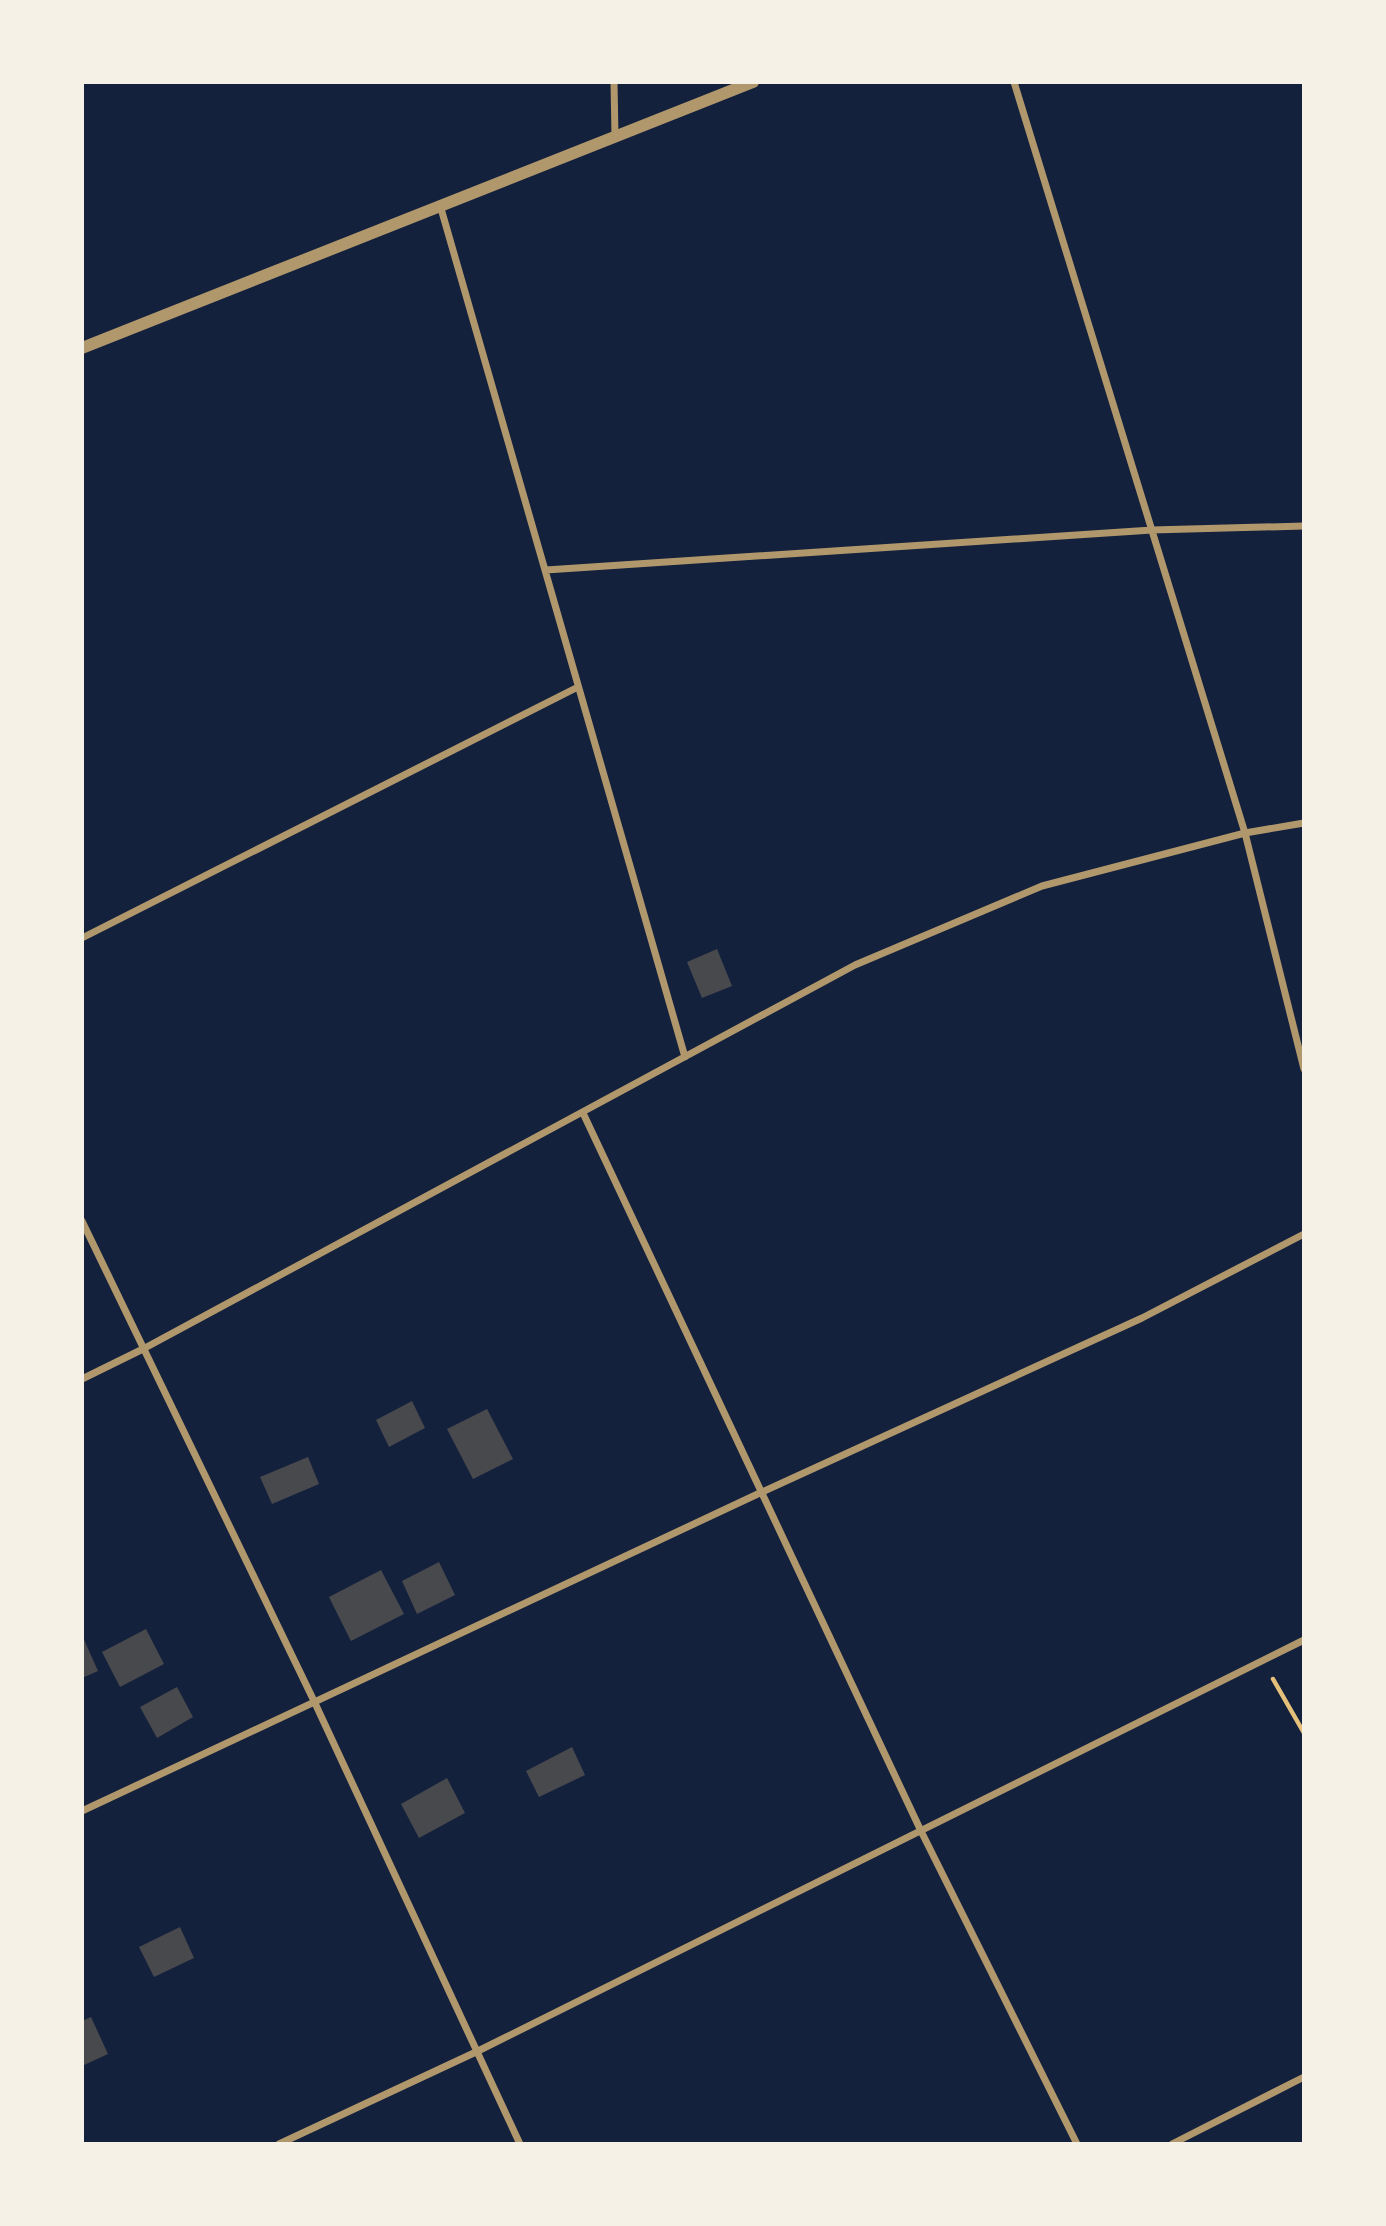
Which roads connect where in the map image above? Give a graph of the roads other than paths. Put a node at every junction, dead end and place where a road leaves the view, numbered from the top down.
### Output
1 (614, 82) edge
2 (753, 82) edge
3 (1014, 82) edge
4 (615, 137) junction
5 (440, 205) junction
6 (82, 348) edge
7 (1304, 526) edge
8 (1152, 530) junction
9 (546, 570) junction
10 (578, 687) junction
11 (1304, 823) edge
12 (1245, 832) junction
13 (82, 938) edge
14 (685, 1057) junction
15 (1304, 1069) edge
16 (583, 1113) junction
17 (82, 1221) edge
18 (1304, 1234) edge
19 (143, 1349) junction
20 (82, 1379) edge
21 (762, 1492) junction
22 (1304, 1640) edge
23 (314, 1701) junction
24 (82, 1811) edge
25 (921, 1831) junction
26 (476, 2052) junction
27 (1304, 2077) edge
28 (279, 2144) edge
29 (520, 2144) edge
30 (1077, 2144) edge
31 (1172, 2144) edge

1 - 4 street
2 - 4 street
3 - 8 street
4 - 5 street
5 - 6 street
5 - 9 street
7 - 8 street
8 - 9 street
8 - 12 street
9 - 10 street
10 - 13 street
10 - 14 street
11 - 12 street
12 - 14 street
12 - 15 street
14 - 16 street
16 - 19 street
16 - 21 street
17 - 19 street
18 - 21 street
19 - 20 street
19 - 23 street
21 - 23 street
21 - 25 street
22 - 25 street
23 - 24 street
23 - 26 street
25 - 26 street
25 - 30 street
26 - 28 street
26 - 29 street
27 - 31 street

